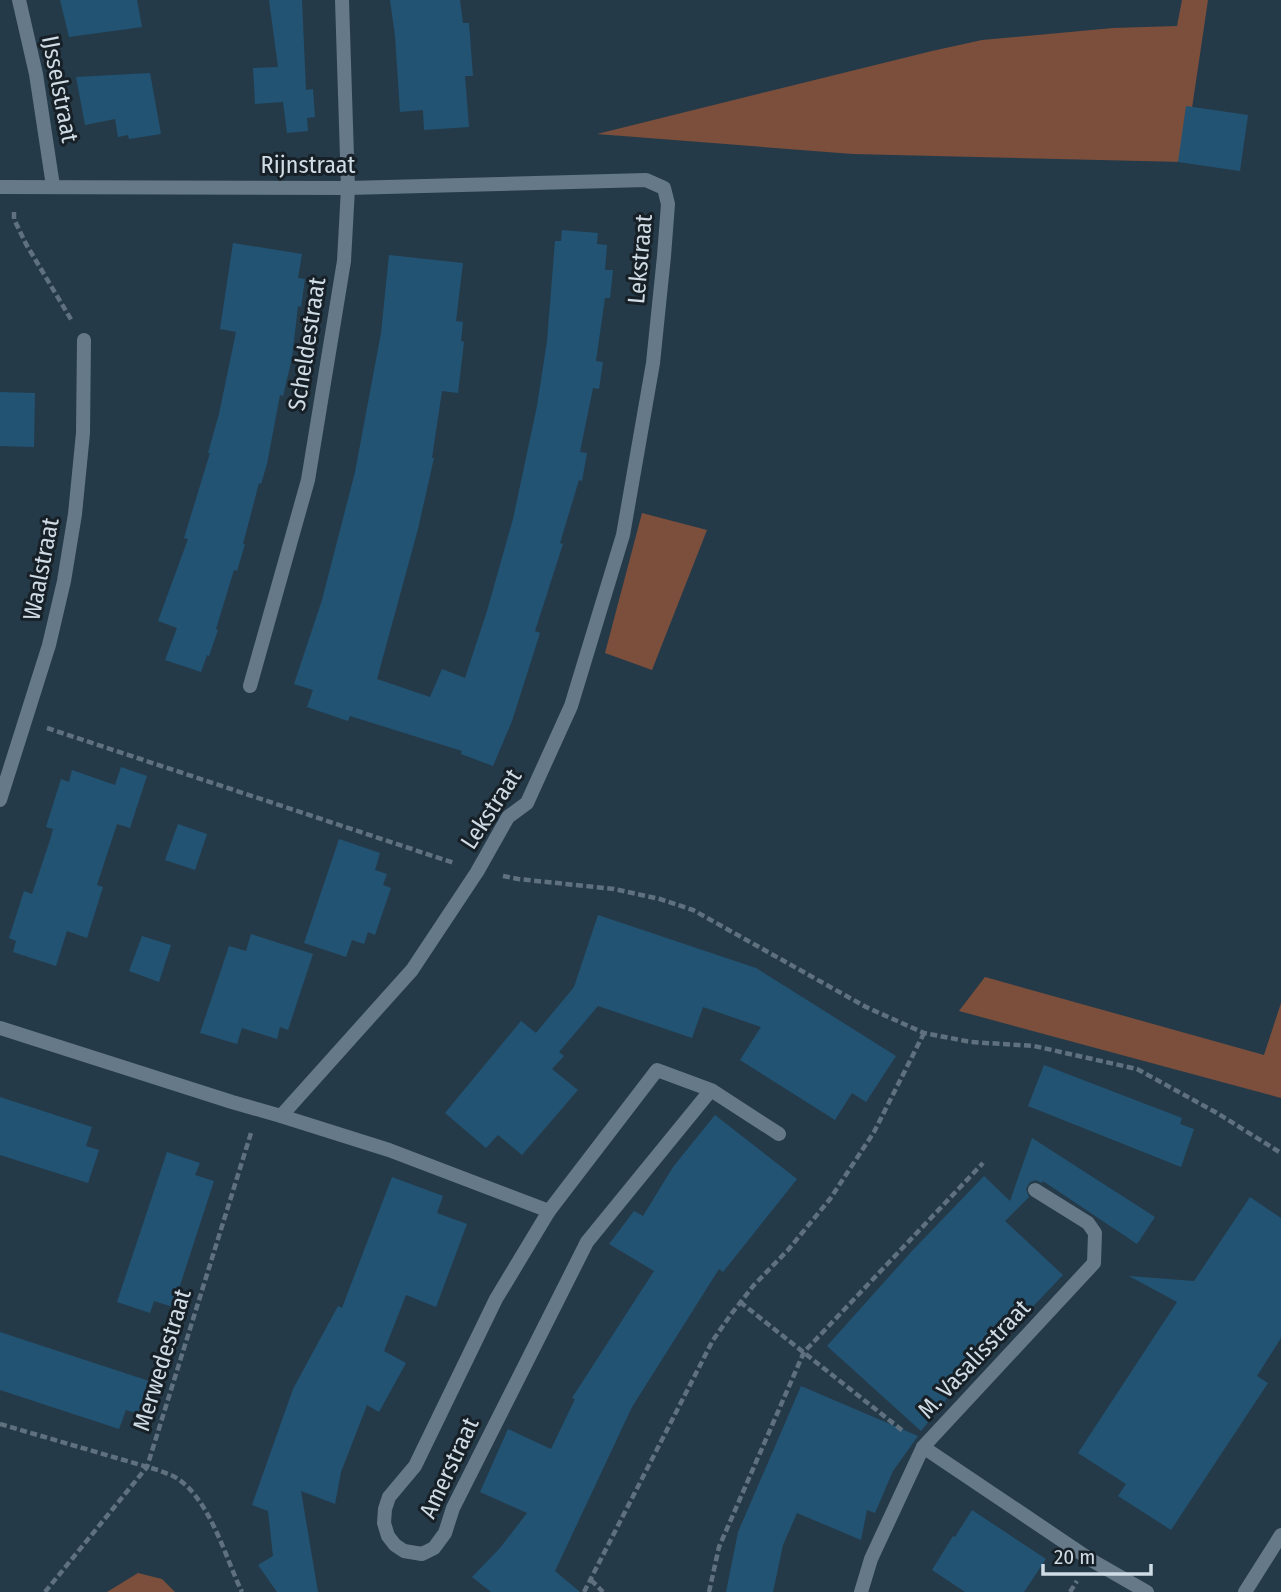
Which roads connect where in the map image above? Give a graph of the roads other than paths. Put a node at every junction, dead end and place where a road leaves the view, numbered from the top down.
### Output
1 (19, 0) edge
2 (342, 0) edge
3 (617, 181) joint
4 (53, 186) junction
5 (5, 187) edge
6 (348, 188) junction
7 (83, 340) road end
8 (250, 686) dead end
9 (0, 800) edge
10 (0, 1028) edge
11 (710, 1090) junction
12 (281, 1116) junction
13 (779, 1133) dead end
14 (1035, 1190) dead end
15 (549, 1211) junction
16 (923, 1447) junction
17 (1281, 1535) edge
18 (861, 1592) edge
19 (1147, 1592) edge
20 (1245, 1592) edge

1 - 4 street, IJsselstraat
2 - 6 street, Scheldestraat
3 - 6 street, Rijnstraat
3 - 12 street, Lekstraat
4 - 5 street, Rijnstraat
4 - 6 street, Rijnstraat
6 - 8 street, Scheldestraat
7 - 9 street, Waalstraat
10 - 12 street
11 - 13 street, Amerstraat
11 - 15 street, Amerstraat
11 - 15 street, Amerstraat
12 - 15 street
14 - 16 street, M. Vasalisstraat
16 - 18 street, M. Vasalisstraat
16 - 19 street
17 - 20 street

